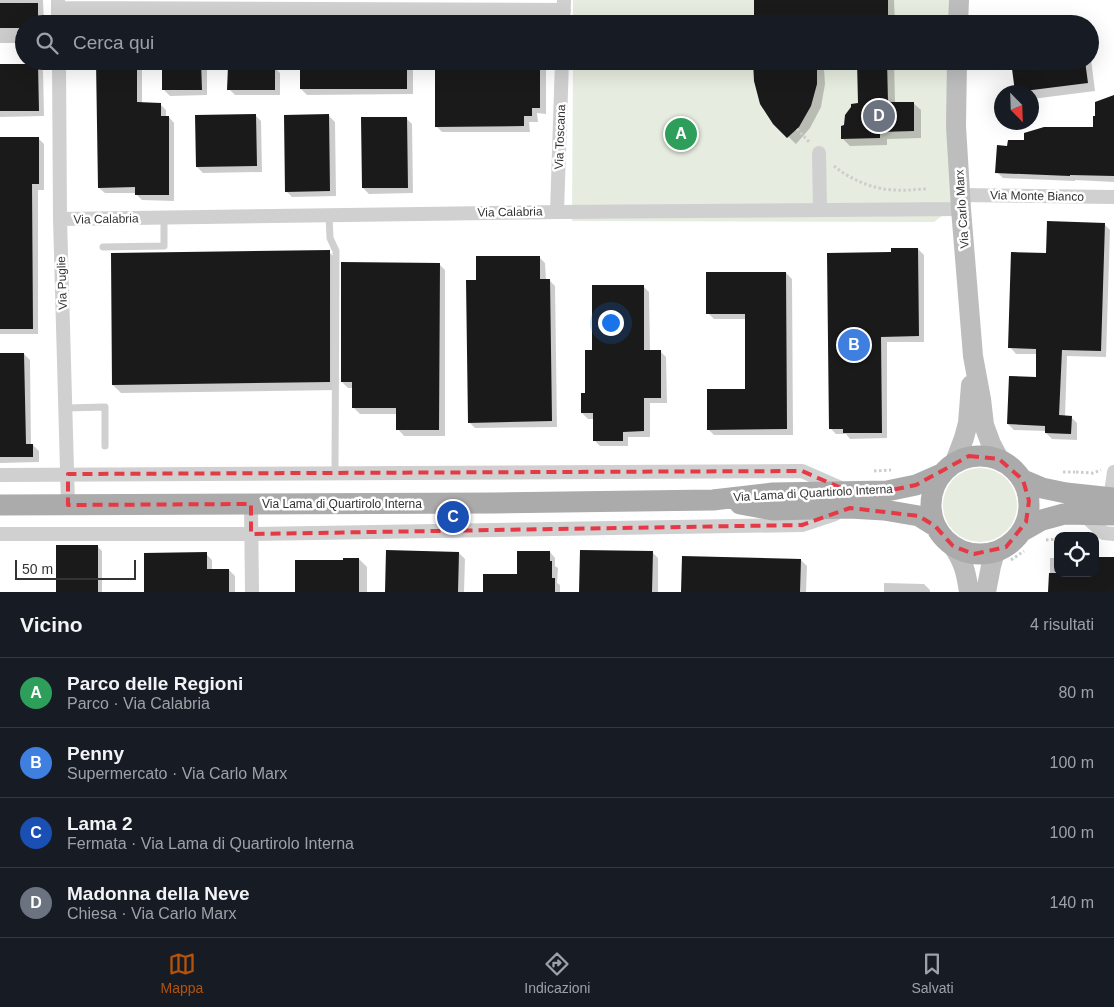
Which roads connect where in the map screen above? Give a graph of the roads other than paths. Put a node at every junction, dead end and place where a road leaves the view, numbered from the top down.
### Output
1 (958, 0) edge
2 (58, 4) edge
3 (564, 11) edge
4 (958, 15) edge
5 (59, 70) edge
6 (562, 70) edge
7 (957, 70) edge
8 (819, 153) road end
9 (1114, 197) edge
10 (961, 202) junction
11 (820, 210) junction
12 (557, 212) junction
13 (329, 215) junction
14 (164, 218) junction
15 (60, 220) junction
16 (103, 247) dead end
17 (973, 356) junction
18 (66, 408) junction
19 (105, 446) dead end
20 (999, 459) junction
21 (948, 468) junction
22 (1110, 470) edge
23 (335, 473) junction
24 (68, 474) junction
25 (0, 475) edge
26 (1023, 480) junction
27 (849, 500) junction
28 (251, 504) junction
29 (1113, 504) edge
30 (0, 505) edge
31 (68, 505) junction
32 (1085, 516) junction
33 (935, 526) junction
34 (0, 534) edge
35 (251, 534) junction
36 (1114, 534) edge
37 (1024, 541) junction
38 (953, 546) junction
39 (1003, 556) junction
40 (252, 592) edge
41 (970, 592) edge
42 (986, 592) edge

1 - 4 street
2 - 3 street
5 - 15 street, Via Puglie
6 - 12 street, Via Toscana
7 - 10 street, Via Carlo Marx
8 - 11 street
9 - 10 street, Via Monte Bianco
10 - 11 street, Via Calabria
10 - 17 street, Via Carlo Marx
11 - 12 street, Via Calabria
12 - 13 street, Via Calabria
13 - 14 street, Via Calabria
13 - 23 lane
14 - 15 street, Via Calabria
14 - 16 lane
15 - 18 street, Via Puglie
17 - 20 street, Via Carlo Marx
17 - 21 street, Via Carlo Marx
18 - 19 lane
18 - 24 street, Via Puglie
20 - 21 main road, Via Carlo Marx
20 - 26 main road, Via Carlo Marx
21 - 27 main road, Via Lama di Quartirolo Interna
21 - 33 main road, Via Carlo Marx
22 - 29 street
23 - 24 street
23 - 27 street
24 - 25 street
24 - 31 street, Via Puglie
26 - 29 main road
26 - 37 main road, Via Carlo Marx
27 - 28 main road, Via Lama di Quartirolo Interna
27 - 33 main road, Via Lama di Quartirolo Interna
27 - 35 street
28 - 31 main road, Via Lama di Quartirolo Interna
28 - 35 street
29 - 32 main road
30 - 31 main road, Via Lama di Quartirolo Interna
32 - 36 street
32 - 37 main road
33 - 38 main road
34 - 35 street
35 - 40 street
37 - 39 main road
38 - 39 main road
38 - 41 street
39 - 42 street

